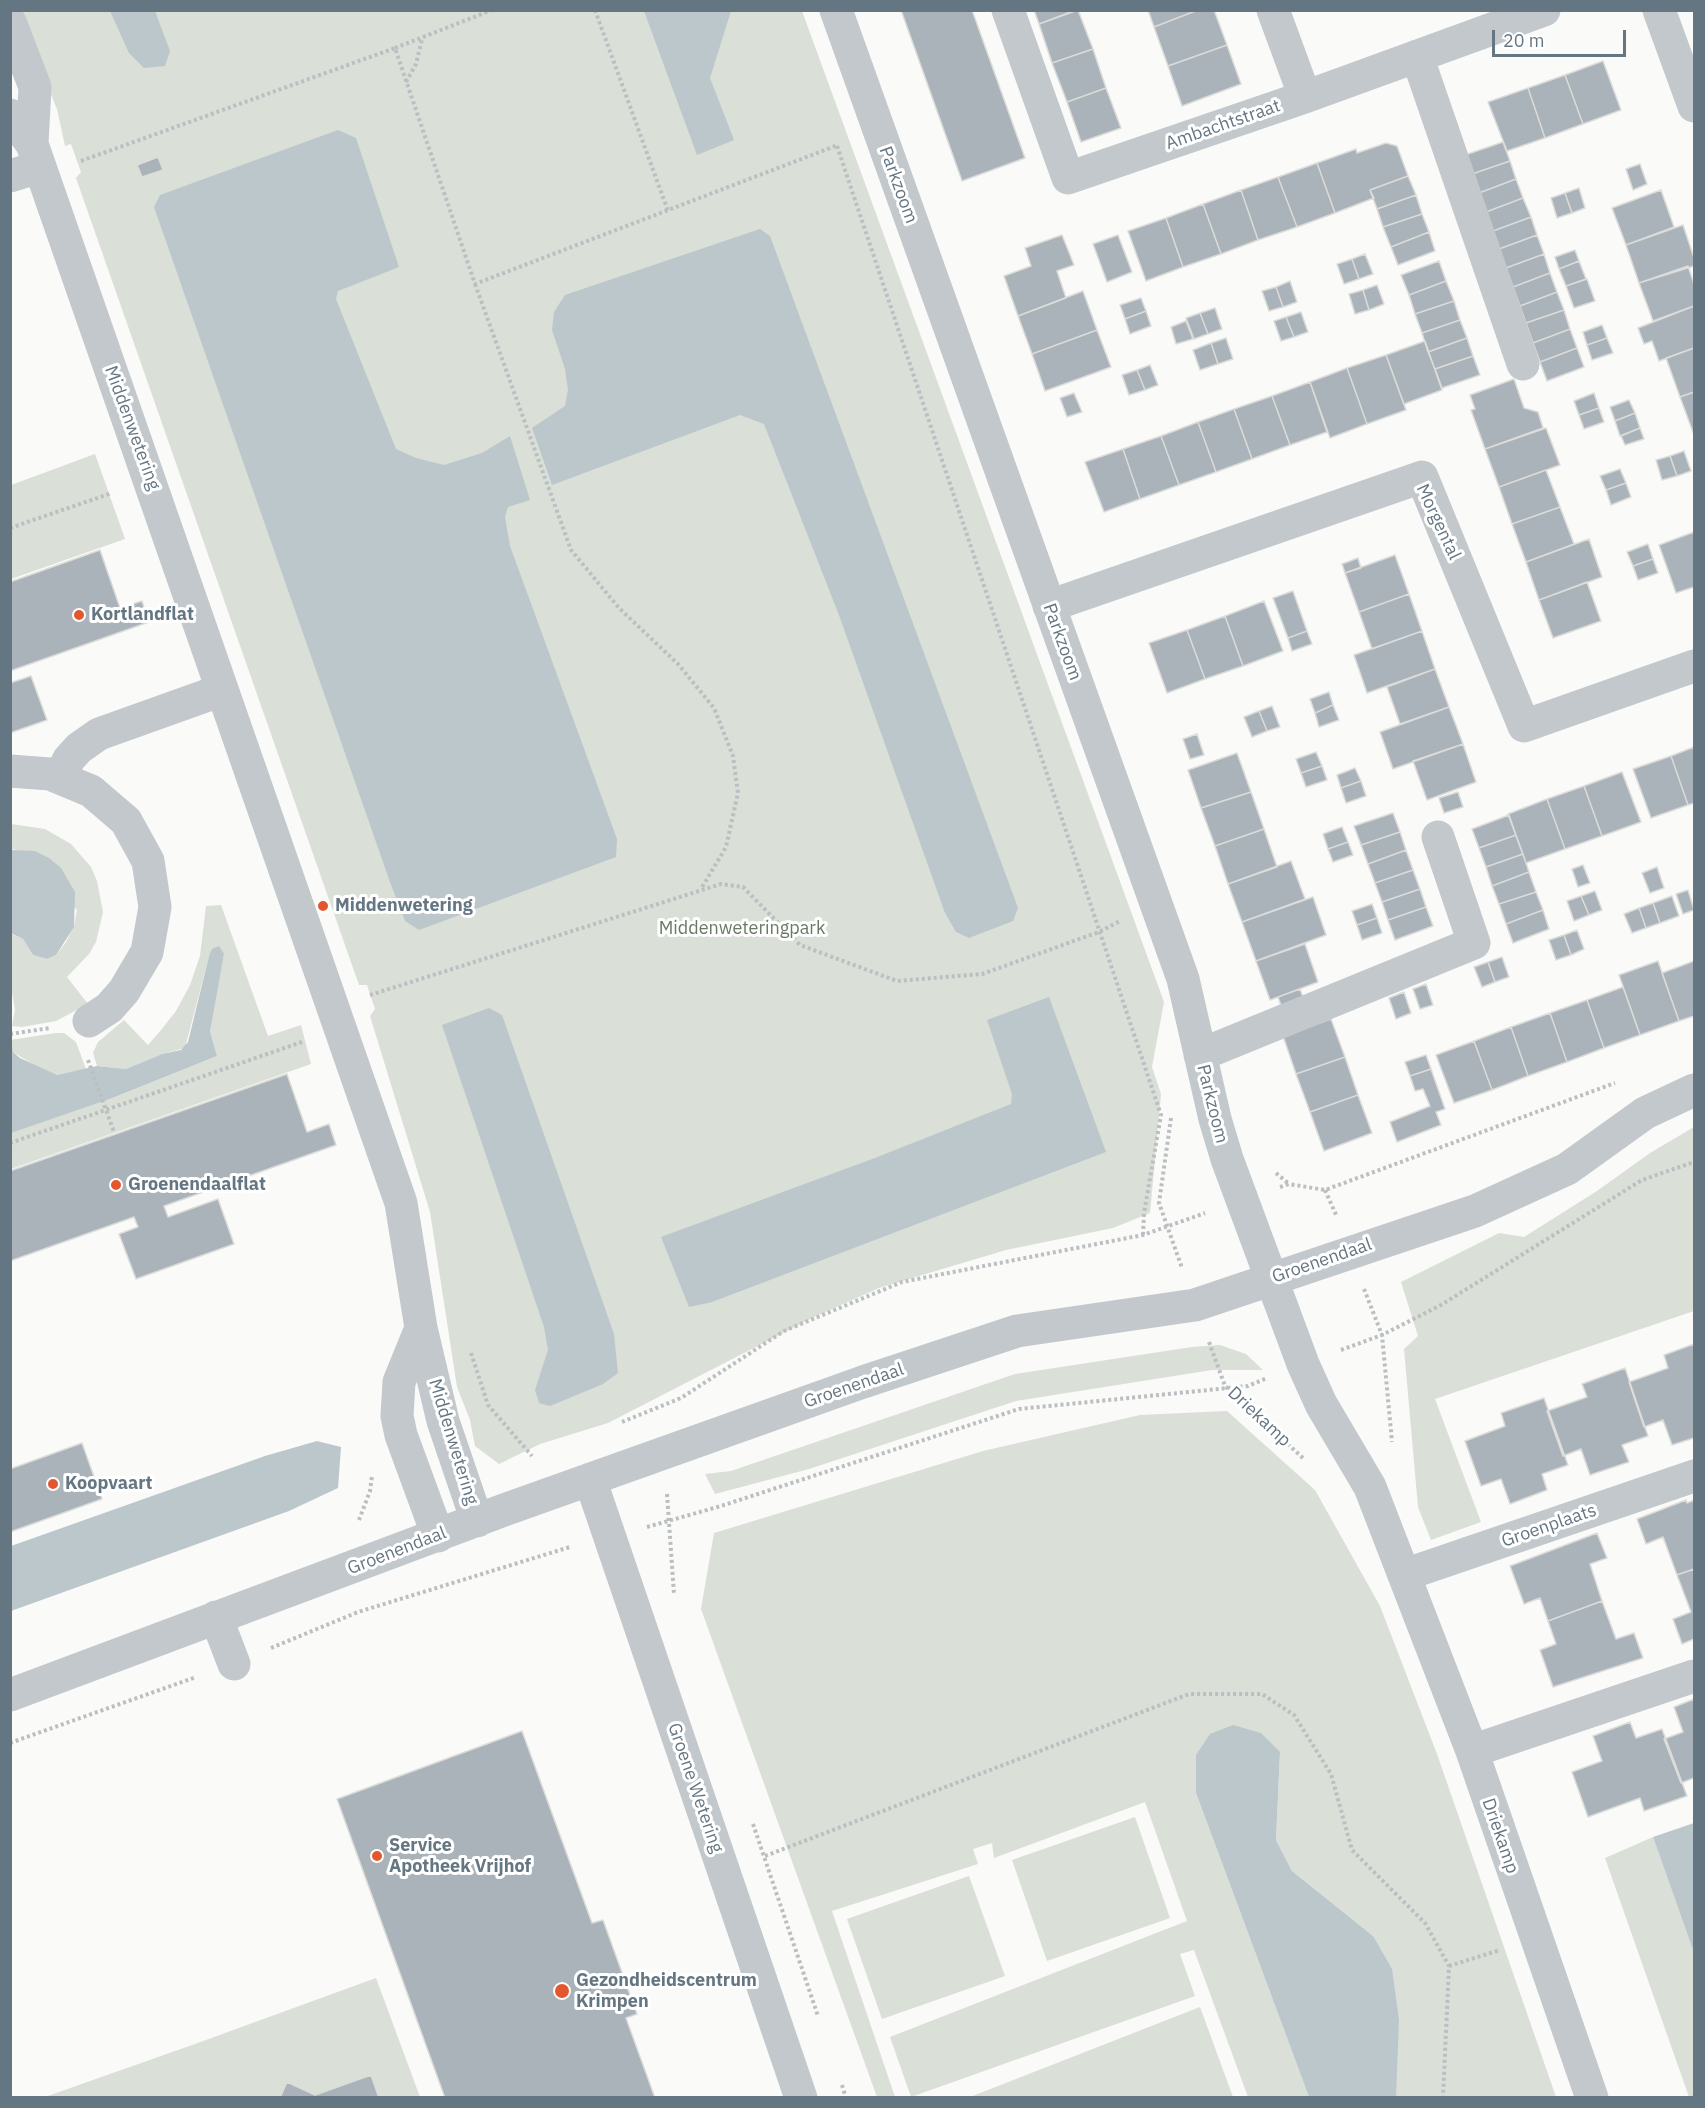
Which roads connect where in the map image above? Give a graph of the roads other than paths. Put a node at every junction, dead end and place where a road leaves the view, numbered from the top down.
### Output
1 (836, 10) edge
2 (1008, 10) edge
3 (1273, 10) edge
4 (1544, 10) edge
5 (1659, 10) edge
6 (10, 22) edge
7 (1417, 56) junction
8 (1305, 97) junction
9 (1695, 106) edge
10 (10, 115) edge
11 (27, 162) edge
12 (1522, 364) dead end
13 (1049, 606) junction
14 (1695, 666) edge
15 (222, 690) junction
16 (10, 771) edge
17 (60, 777) junction
18 (1438, 837) dead end
19 (89, 1020) dead end
20 (1200, 1055) junction
21 (1695, 1090) edge
22 (1271, 1279) junction
23 (421, 1328) junction
24 (1695, 1476) edge
25 (590, 1479) junction
26 (477, 1521) junction
27 (438, 1536) junction
28 (1404, 1575) junction
29 (216, 1617) junction
30 (234, 1664) road end
31 (1695, 1676) edge
32 (10, 1695) edge
33 (1472, 1751) junction
34 (801, 2097) edge
35 (1592, 2097) edge

1 - 13 street, Parkzoom
2 - 8 street, Ambachtstraat
3 - 8 street
4 - 7 street, Ambachtstraat
5 - 9 street
6 - 11 street, Middenwetering
7 - 8 street, Ambachtstraat
7 - 12 street
10 - 11 street, Middenwetering
11 - 15 street, Middenwetering
13 - 14 street, Morgental
13 - 20 street, Parkzoom
15 - 17 street
15 - 23 street, Middenwetering
16 - 17 street
17 - 19 street
18 - 20 street
20 - 22 street, Parkzoom
21 - 22 street, Groenendaal
22 - 25 street, Groenendaal
22 - 28 street, Driekamp
23 - 26 street, Middenwetering
23 - 27 street, Middenwetering
24 - 28 street, Groenplaats
25 - 26 street, Groenendaal
25 - 34 street, Groene Wetering
26 - 27 street, Groenendaal
27 - 29 street, Groenendaal
28 - 33 street, Driekamp
29 - 30 street
29 - 32 street, Groenendaal
31 - 33 street
33 - 35 street, Driekamp

